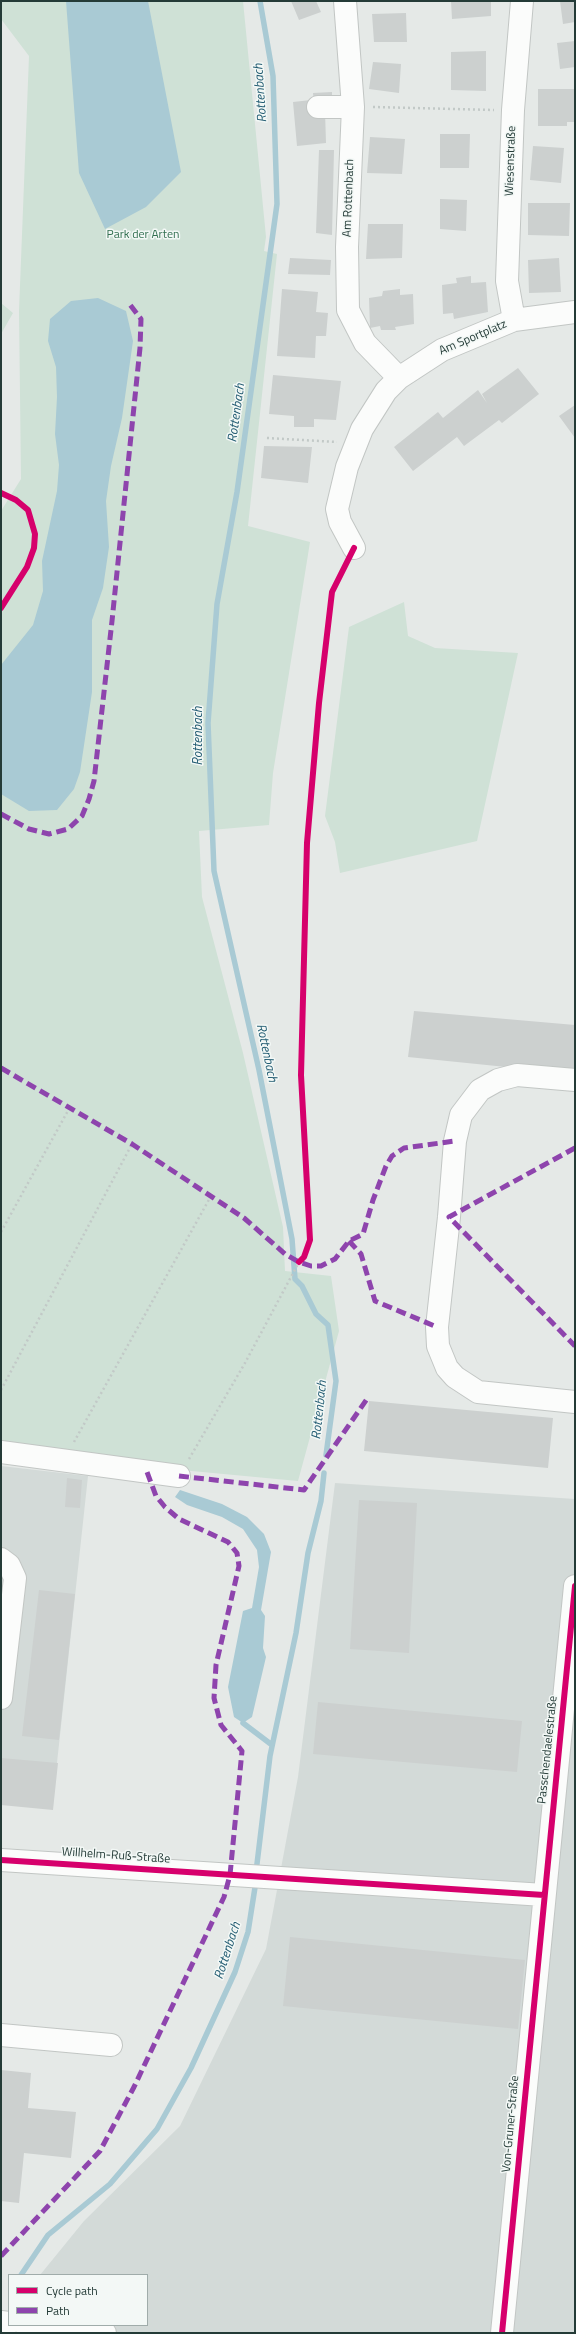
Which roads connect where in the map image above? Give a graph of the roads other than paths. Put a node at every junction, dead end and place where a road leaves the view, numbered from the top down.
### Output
1 (345, 1) edge
2 (522, 1) edge
3 (318, 107) dead end
4 (353, 107) junction
5 (575, 312) edge
6 (514, 320) junction
7 (399, 378) junction
8 (354, 548) dead end
9 (575, 1080) edge
10 (575, 1402) edge
11 (1, 1452) edge
12 (179, 1476) road end
13 (1, 1559) edge
14 (575, 1586) edge
15 (1, 1698) edge
16 (1, 1860) edge
17 (544, 1895) junction
18 (542, 1916) joint
19 (1, 2035) edge
20 (111, 2045) dead end
21 (38, 2326) edge
22 (105, 2333) edge
23 (502, 2333) edge

1 - 4 street, Am Rottenbach
2 - 6 street, Wiesenstraße
3 - 4 street
4 - 7 street, Am Rottenbach
5 - 6 street, Am Sportplatz
6 - 7 street, Am Sportplatz
7 - 8 street, Am Sportplatz
9 - 10 street
11 - 12 street
13 - 15 street
14 - 17 street, Passchendaelestraße
16 - 17 street, Willhelm-Ruß-Straße
17 - 18 street, Passchendaelestraße
18 - 23 street, Von-Gruner-Straße
19 - 20 street
21 - 22 street

